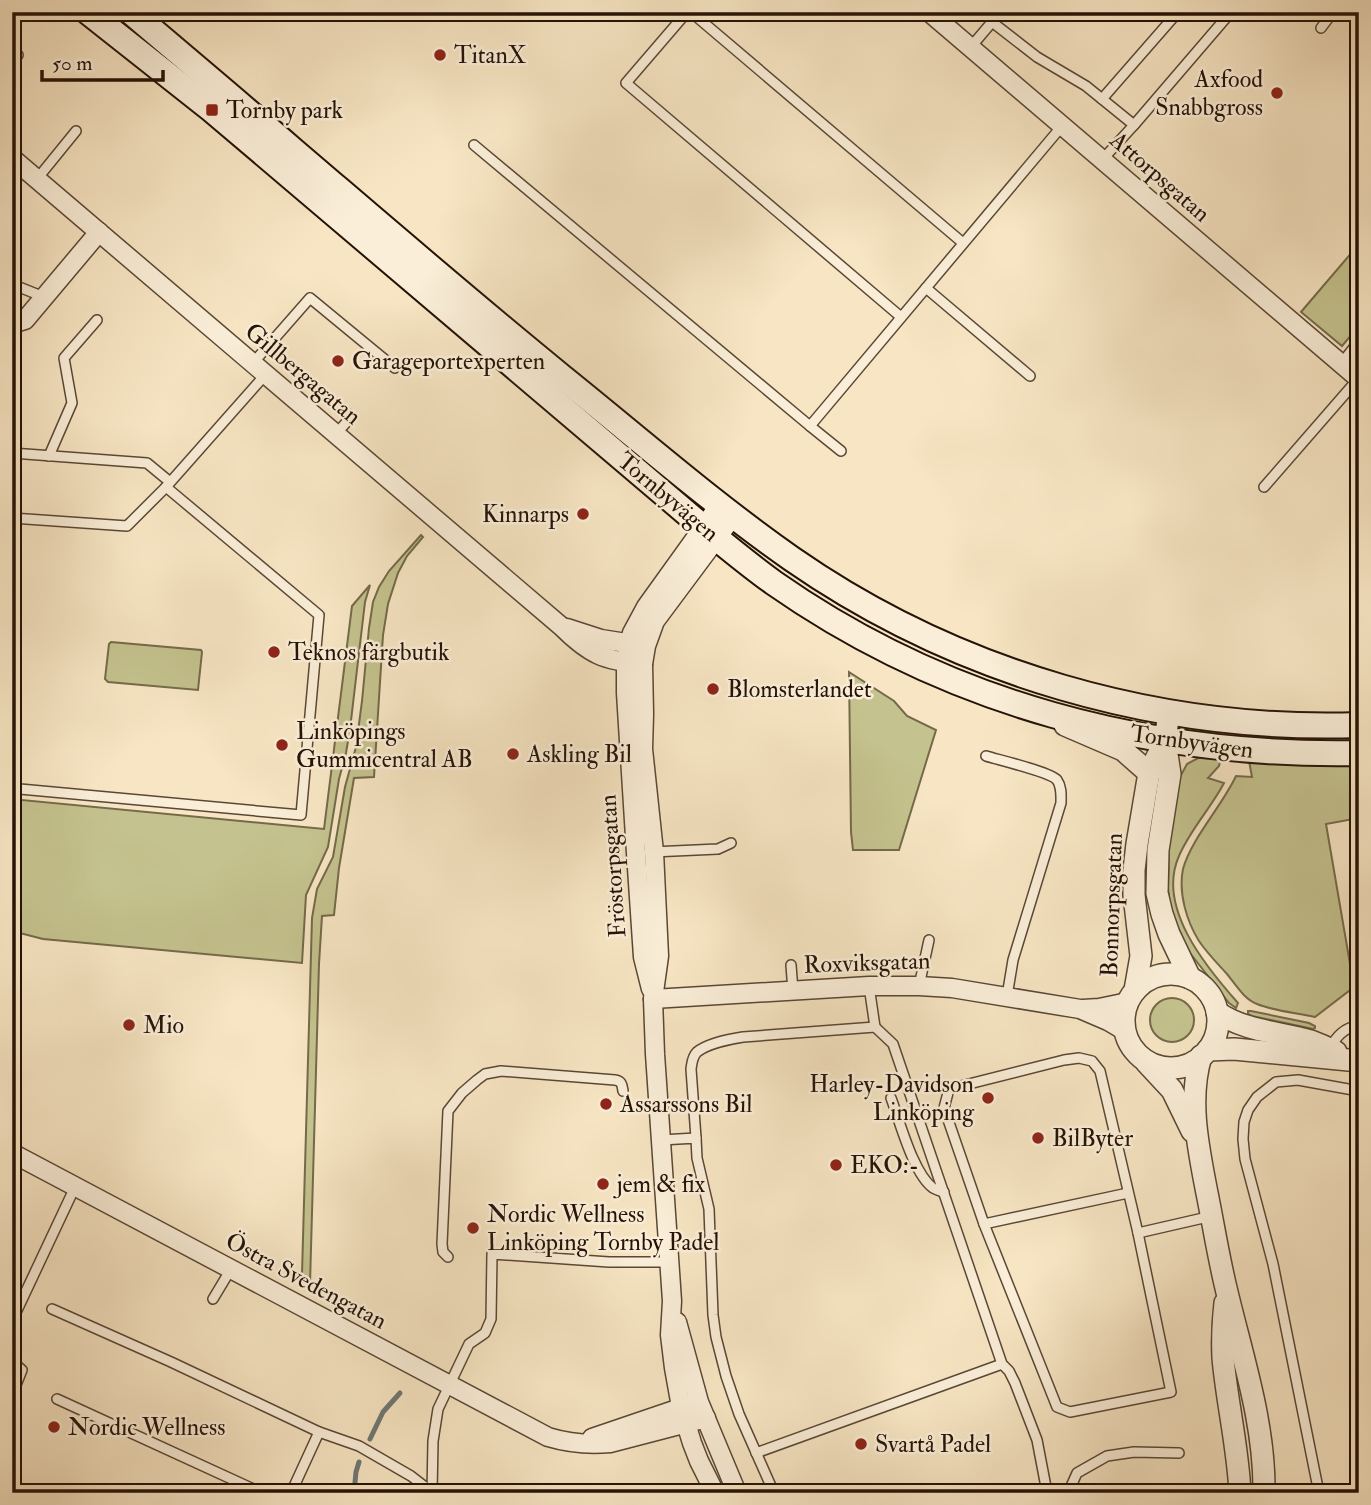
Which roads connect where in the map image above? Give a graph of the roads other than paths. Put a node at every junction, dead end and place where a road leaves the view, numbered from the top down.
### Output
1 (131, 12) edge
2 (689, 12) edge
3 (1000, 12) edge
4 (1178, 12) edge
5 (1231, 12) edge
6 (1333, 12) edge
7 (96, 15) edge
8 (940, 16) edge
9 (992, 22) junction
10 (1321, 27) dead end
11 (971, 48) junction
12 (1102, 99) junction
13 (1062, 125) junction
14 (1134, 125) junction
15 (76, 131) dead end
16 (474, 145) dead end
17 (12, 158) edge
18 (1102, 159) junction
19 (37, 179) junction
20 (99, 232) junction
21 (963, 243) junction
22 (12, 287) edge
23 (926, 288) junction
24 (44, 297) junction
25 (901, 317) junction
26 (97, 320) dead end
27 (12, 324) edge
28 (1359, 341) edge
29 (1341, 364) junction
30 (395, 368) dead end
31 (259, 369) junction
32 (1030, 376) dead end
33 (1358, 379) edge
34 (330, 399) dead end
35 (810, 426) junction
36 (337, 434) junction
37 (841, 451) dead end
38 (12, 453) edge
39 (49, 456) junction
40 (168, 485) junction
41 (1264, 487) dead end
42 (727, 510) junction
43 (12, 518) edge
44 (710, 533) junction
45 (562, 626) junction
46 (637, 644) junction
47 (634, 664) junction
48 (1012, 702) junction
49 (1169, 712) junction
50 (1359, 724) edge
51 (1165, 741) junction
52 (1359, 753) edge
53 (986, 756) dead end
54 (1149, 773) junction
55 (12, 785) edge
56 (731, 843) dead end
57 (645, 853) junction
58 (929, 940) dead end
59 (791, 965) dead end
60 (1190, 978) junction
61 (869, 986) junction
62 (919, 986) junction
63 (793, 991) junction
64 (1007, 996) junction
65 (1132, 996) junction
66 (653, 999) junction
67 (1080, 1009) junction
68 (1217, 1012) junction
69 (1359, 1026) edge
70 (875, 1027) junction
71 (1125, 1031) junction
72 (1205, 1053) junction
73 (1326, 1053) junction
74 (1140, 1056) junction
75 (1356, 1060) edge
76 (623, 1091) dead end
77 (1359, 1091) edge
78 (891, 1098) dead end
79 (696, 1138) junction
80 (661, 1140) junction
81 (1198, 1146) junction
82 (12, 1153) edge
83 (75, 1187) junction
84 (944, 1192) junction
85 (1128, 1193) junction
86 (1212, 1216) junction
87 (984, 1224) junction
88 (1138, 1233) junction
89 (448, 1257) dead end
90 (669, 1262) junction
91 (231, 1269) junction
92 (1226, 1287) junction
93 (213, 1299) dead end
94 (672, 1301) junction
95 (52, 1309) dead end
96 (12, 1321) edge
97 (12, 1361) edge
98 (1002, 1364) junction
99 (449, 1385) junction
100 (12, 1395) edge
101 (57, 1399) dead end
102 (681, 1407) junction
103 (703, 1410) junction
104 (686, 1425) junction
105 (318, 1432) junction
106 (579, 1443) junction
107 (756, 1453) junction
108 (1179, 1454) dead end
109 (262, 1493) edge
110 (291, 1493) edge
111 (433, 1493) edge
112 (715, 1493) edge
113 (737, 1493) edge
114 (774, 1493) edge
115 (1046, 1493) edge
116 (1068, 1493) edge
117 (1240, 1493) edge
118 (1264, 1493) edge
119 (1319, 1493) edge

1 - 42 main road, Tornbyvägen
2 - 21 lane
2 - 25 lane
3 - 9 lane
4 - 12 lane
5 - 14 lane
6 - 10 lane
7 - 44 main road, Tornbyvägen
8 - 11 street, Attorpsgatan
9 - 11 lane
9 - 12 lane
11 - 13 street, Attorpsgatan
12 - 14 lane
13 - 18 street, Attorpsgatan
13 - 21 lane
14 - 18 lane
15 - 19 lane
16 - 35 lane
17 - 19 street, Gillbergagatan
18 - 29 street, Attorpsgatan
19 - 20 street, Gillbergagatan
20 - 24 street
20 - 31 street, Gillbergagatan
21 - 23 lane
22 - 24 lane
23 - 25 lane
23 - 32 lane
24 - 27 street
25 - 35 lane
26 - 39 lane
28 - 29 lane
29 - 33 street, Attorpsgatan
30 - 31 lane
31 - 36 street, Gillbergagatan
31 - 40 lane
33 - 41 lane
34 - 36 lane
35 - 37 lane
36 - 45 street, Gillbergagatan
38 - 39 lane
39 - 40 lane
40 - 43 lane
40 - 55 lane
42 - 44 street, Fröstorpsgatan
42 - 49 main road, Tornbyvägen
44 - 46 street, Fröstorpsgatan
44 - 48 main road, Tornbyvägen
45 - 46 street, Gillbergagatan
45 - 47 street, Gillbergagatan
46 - 47 street, Fröstorpsgatan
47 - 57 street, Fröstorpsgatan
48 - 51 main road, Tornbyvägen
48 - 54 street
49 - 50 main road, Tornbyvägen
49 - 51 street, Bonnorpsgatan
51 - 52 main road, Tornbyvägen
51 - 54 street, Bonnorpsgatan
51 - 60 street, Bonnorpsgatan
53 - 64 lane
54 - 65 street, Bonnorpsgatan
56 - 57 lane
57 - 66 street, Fröstorpsgatan
58 - 62 lane
59 - 63 lane
60 - 65 street
60 - 68 street
61 - 62 street, Roxviksgatan
61 - 63 street, Roxviksgatan
61 - 70 lane
62 - 64 street, Roxviksgatan
63 - 66 street, Roxviksgatan
64 - 67 street, Roxviksgatan
65 - 67 street, Roxviksgatan
65 - 71 street
66 - 80 street, Fröstorpsgatan
67 - 71 street, Roxviksgatan
68 - 72 street
68 - 73 street
69 - 73 lane
70 - 79 lane
70 - 84 lane
71 - 74 street
72 - 73 street
72 - 74 street
72 - 81 street
73 - 75 street
74 - 81 street
76 - 89 lane
77 - 119 lane
78 - 84 lane
79 - 80 lane
79 - 107 lane
80 - 90 street, Fröstorpsgatan
81 - 86 street
82 - 83 street, Östra Svedengatan
83 - 91 street, Östra Svedengatan
83 - 96 lane
84 - 98 lane
85 - 87 lane
85 - 87 lane
85 - 88 lane
86 - 88 lane
86 - 92 street
87 - 88 lane
90 - 94 street, Fröstorpsgatan
90 - 99 lane
91 - 93 lane
91 - 99 street, Östra Svedengatan
92 - 117 street
92 - 118 street
94 - 102 street, Fröstorpsgatan
94 - 103 street, Fröstorpsgatan
95 - 105 lane
97 - 100 lane
98 - 107 lane
98 - 115 lane
99 - 106 street, Östra Svedengatan
99 - 111 lane
101 - 109 lane
102 - 103 street
102 - 104 street, Fröstorpsgatan
102 - 106 street
103 - 104 street, Östra Svedengatan
103 - 113 street, Fröstorpsgatan
104 - 106 street, Östra Svedengatan
104 - 112 street, Fröstorpsgatan
105 - 110 lane
105 - 111 lane
107 - 114 lane
108 - 116 lane

